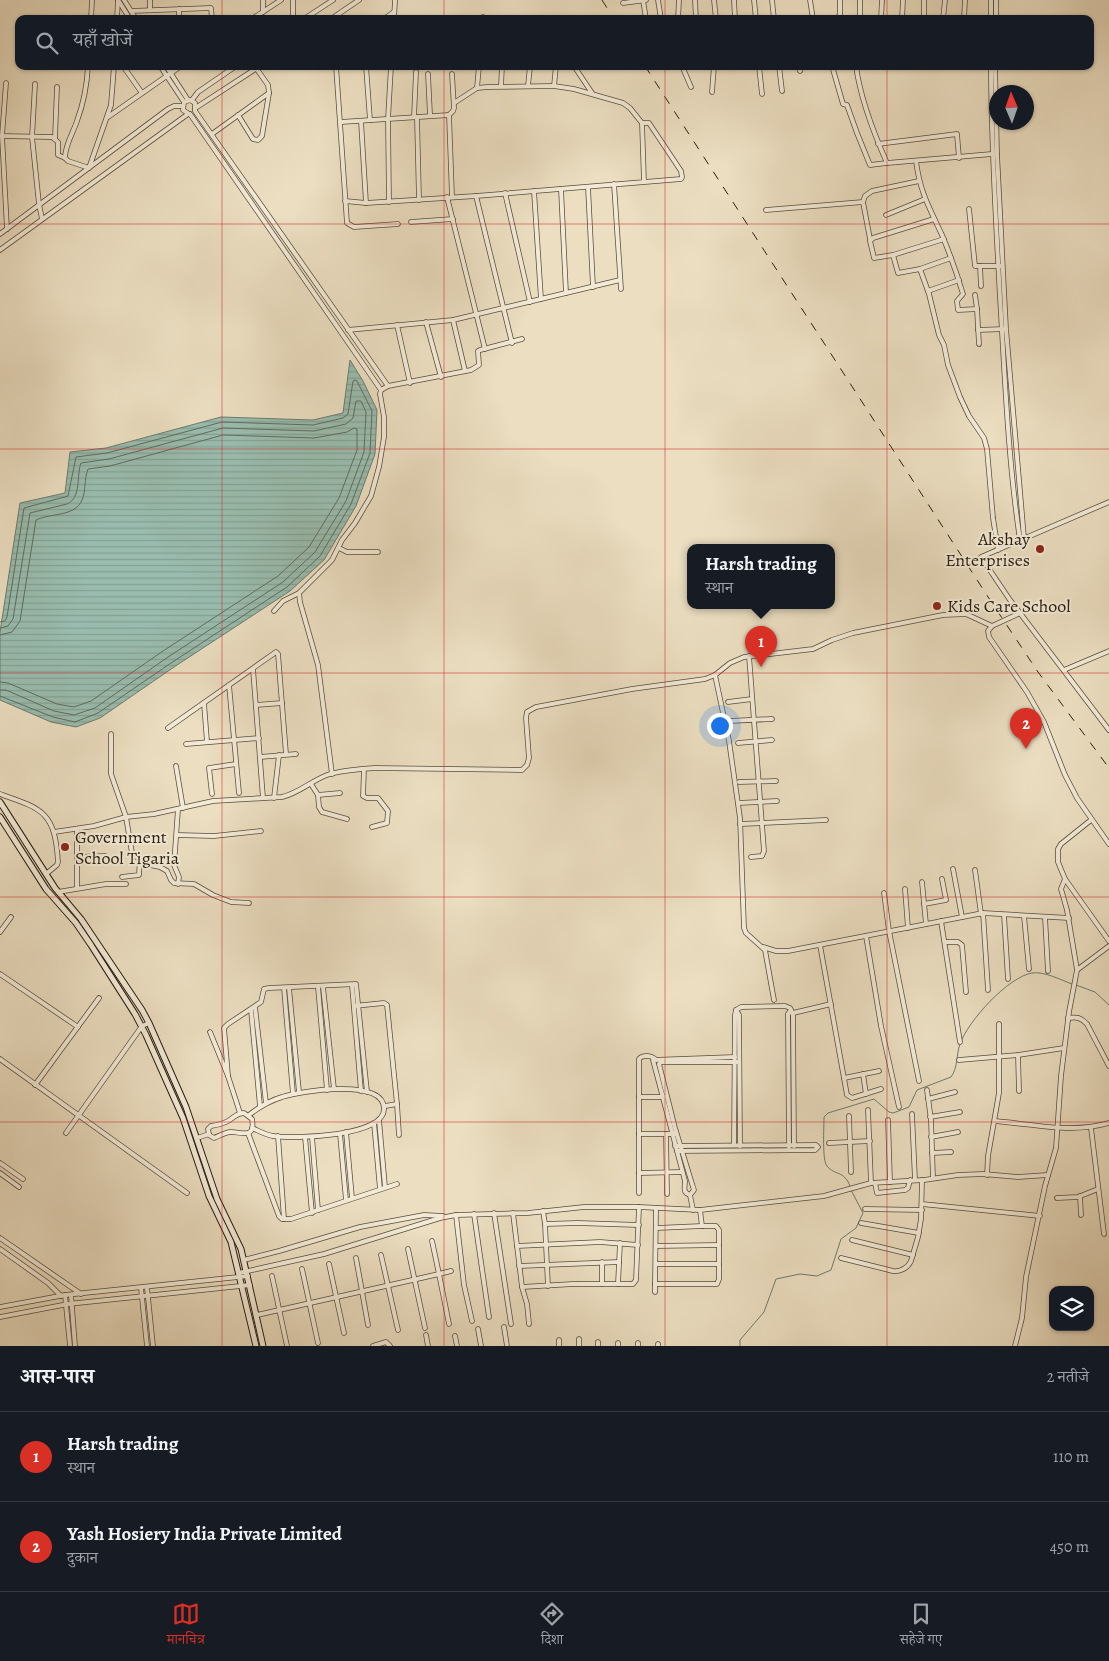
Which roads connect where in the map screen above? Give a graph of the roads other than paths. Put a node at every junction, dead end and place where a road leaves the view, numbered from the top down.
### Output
1 (92, 0) edge
2 (118, 0) edge
3 (124, 0) edge
4 (150, 0) edge
5 (262, 0) edge
6 (281, 0) edge
7 (293, 0) edge
8 (333, 0) edge
9 (360, 0) edge
10 (390, 0) edge
11 (395, 0) edge
12 (644, 0) edge
13 (658, 0) edge
14 (678, 0) edge
15 (695, 0) edge
16 (714, 0) edge
17 (734, 0) edge
18 (754, 0) edge
19 (772, 0) edge
20 (810, 0) edge
21 (840, 0) edge
22 (860, 0) edge
23 (882, 0) edge
24 (903, 0) edge
25 (924, 0) edge
26 (945, 0) edge
27 (965, 0) edge
28 (991, 0) edge
29 (996, 0) edge
30 (623, 3) dead end
31 (179, 9) junction
32 (131, 10) junction
33 (150, 10) junction
34 (394, 10) junction
35 (263, 12) junction
36 (91, 15) edge
37 (117, 15) edge
38 (127, 15) edge
39 (134, 15) edge
40 (179, 15) edge
41 (212, 15) edge
42 (258, 15) edge
43 (294, 15) edge
44 (310, 15) edge
45 (337, 15) edge
46 (388, 15) edge
47 (394, 15) edge
48 (646, 15) edge
49 (660, 15) edge
50 (678, 15) edge
51 (696, 15) edge
52 (716, 15) edge
53 (735, 15) edge
54 (756, 15) edge
55 (774, 15) edge
56 (812, 15) edge
57 (840, 15) edge
58 (860, 15) edge
59 (881, 15) edge
60 (902, 15) edge
61 (924, 15) edge
62 (943, 15) edge
63 (964, 15) edge
64 (991, 15) edge
65 (996, 15) edge
66 (88, 70) edge
67 (114, 70) edge
68 (125, 70) edge
69 (164, 70) edge
70 (168, 70) edge
71 (175, 70) edge
72 (230, 70) edge
73 (254, 70) edge
74 (260, 70) edge
75 (336, 70) edge
76 (366, 70) edge
77 (391, 70) edge
78 (479, 70) edge
79 (502, 70) edge
80 (530, 70) edge
81 (556, 70) edge
82 (577, 70) edge
83 (684, 70) edge
84 (714, 70) edge
85 (760, 70) edge
86 (780, 70) edge
87 (833, 70) edge
88 (856, 70) edge
89 (991, 70) edge
90 (995, 70) edge
91 (416, 72) dead end
92 (169, 74) junction
93 (428, 74) dead end
94 (452, 74) dead end
95 (6, 83) dead end
96 (35, 84) dead end
97 (500, 86) junction
98 (528, 86) junction
99 (554, 86) junction
100 (57, 87) dead end
101 (691, 87) dead end
102 (477, 88) junction
103 (782, 90) dead end
104 (712, 92) dead end
105 (142, 93) junction
106 (269, 93) junction
107 (593, 94) junction
108 (762, 94) dead end
109 (187, 102) junction
110 (454, 103) junction
111 (196, 109) junction
112 (189, 114) junction
113 (238, 115) junction
114 (449, 115) junction
115 (430, 116) junction
116 (108, 117) junction
117 (416, 117) junction
118 (388, 119) junction
119 (370, 120) junction
120 (361, 121) junction
121 (341, 122) junction
122 (642, 123) junction
123 (212, 134) junction
124 (1, 136) edge
125 (32, 137) junction
126 (55, 138) junction
127 (878, 144) junction
128 (995, 154) junction
129 (65, 158) junction
130 (959, 158) junction
131 (916, 161) junction
132 (887, 163) junction
133 (88, 168) junction
134 (919, 181) junction
135 (644, 182) junction
136 (614, 184) junction
137 (588, 187) junction
138 (561, 189) junction
139 (534, 191) junction
140 (505, 193) junction
141 (476, 196) junction
142 (450, 197) junction
143 (419, 200) junction
144 (925, 200) junction
145 (345, 201) junction
146 (389, 202) junction
147 (863, 202) junction
148 (366, 203) junction
149 (39, 204) junction
150 (969, 209) dead end
151 (766, 210) dead end
152 (886, 215) dead end
153 (42, 219) junction
154 (453, 219) junction
155 (934, 220) junction
156 (411, 222) dead end
157 (398, 224) dead end
158 (7, 229) junction
159 (0, 234) edge
160 (944, 239) junction
161 (870, 240) junction
162 (0, 250) edge
163 (893, 255) junction
164 (951, 258) junction
165 (998, 265) junction
166 (980, 266) junction
167 (920, 269) junction
168 (1004, 269) junction
169 (620, 280) junction
170 (959, 280) junction
171 (982, 286) dead end
172 (593, 287) junction
173 (621, 289) dead end
174 (928, 291) junction
175 (566, 293) junction
176 (975, 295) dead end
177 (541, 299) junction
178 (530, 302) junction
179 (504, 308) junction
180 (976, 309) junction
181 (477, 314) junction
182 (453, 320) junction
183 (426, 322) junction
184 (397, 325) junction
185 (1004, 329) junction
186 (348, 330) junction
187 (978, 330) junction
188 (341, 331) junction
189 (522, 339) dead end
190 (512, 342) junction
191 (979, 344) dead end
192 (485, 349) junction
193 (465, 371) junction
194 (440, 377) junction
195 (410, 383) junction
196 (388, 386) junction
197 (381, 390) junction
198 (1109, 502) edge
199 (1022, 539) junction
200 (339, 548) junction
201 (998, 550) junction
202 (378, 552) dead end
203 (300, 593) junction
204 (274, 611) dead end
205 (1020, 613) junction
206 (992, 626) junction
207 (1109, 651) edge
208 (749, 656) junction
209 (253, 669) junction
210 (1064, 670) junction
211 (715, 675) junction
212 (229, 685) junction
213 (752, 699) junction
214 (728, 702) dead end
215 (204, 703) junction
216 (282, 703) junction
217 (256, 705) junction
218 (772, 719) dead end
219 (754, 720) junction
220 (729, 721) dead end
221 (168, 728) dead end
222 (1109, 730) edge
223 (111, 734) dead end
224 (259, 738) junction
225 (234, 740) junction
226 (772, 740) dead end
227 (755, 741) junction
228 (207, 742) junction
229 (738, 743) dead end
230 (186, 744) dead end
231 (286, 754) junction
232 (296, 754) dead end
233 (279, 755) junction
234 (260, 757) junction
235 (236, 764) junction
236 (176, 766) dead end
237 (364, 769) junction
238 (332, 774) junction
239 (776, 781) dead end
240 (739, 782) dead end
241 (758, 782) junction
242 (311, 784) junction
243 (238, 792) dead end
244 (340, 793) dead end
245 (0, 794) edge
246 (212, 794) dead end
247 (318, 795) junction
248 (264, 798) junction
249 (274, 798) junction
250 (777, 801) dead end
251 (0, 802) edge
252 (760, 802) junction
253 (738, 804) junction
254 (180, 808) junction
255 (0, 817) edge
256 (126, 818) junction
257 (346, 819) dead end
258 (826, 820) dead end
259 (1091, 820) junction
260 (761, 823) junction
261 (740, 824) junction
262 (372, 828) dead end
263 (77, 829) junction
264 (54, 832) junction
265 (261, 832) dead end
266 (177, 835) junction
267 (1109, 844) edge
268 (105, 856) dead end
269 (78, 857) junction
270 (751, 857) dead end
271 (140, 858) junction
272 (175, 868) junction
273 (953, 869) dead end
274 (975, 870) dead end
275 (167, 871) junction
276 (46, 874) junction
277 (122, 876) dead end
278 (1065, 879) junction
279 (942, 880) dead end
280 (922, 882) dead end
281 (126, 884) dead end
282 (178, 884) junction
283 (77, 888) junction
284 (904, 889) dead end
285 (58, 892) junction
286 (884, 894) dead end
287 (249, 903) dead end
288 (924, 904) junction
289 (982, 913) junction
290 (1004, 914) junction
291 (1024, 916) junction
292 (11, 917) dead end
293 (962, 917) junction
294 (1045, 917) junction
295 (1069, 918) junction
296 (941, 921) junction
297 (926, 924) junction
298 (908, 928) junction
299 (889, 931) junction
300 (0, 932) edge
301 (866, 936) junction
302 (1109, 941) edge
303 (944, 942) junction
304 (820, 945) junction
305 (1109, 946) edge
306 (762, 947) junction
307 (1029, 969) dead end
308 (1077, 970) junction
309 (1048, 971) dead end
310 (0, 974) edge
311 (1008, 979) dead end
312 (323, 986) junction
313 (318, 987) junction
314 (286, 988) junction
315 (988, 990) dead end
316 (966, 992) dead end
317 (99, 998) dead end
318 (774, 1000) dead end
319 (831, 1004) junction
320 (356, 1006) junction
321 (253, 1009) junction
322 (792, 1011) junction
323 (1068, 1018) junction
324 (149, 1023) junction
325 (998, 1024) dead end
326 (142, 1026) junction
327 (78, 1027) junction
328 (210, 1032) dead end
329 (960, 1042) dead end
330 (1064, 1048) junction
331 (1018, 1054) junction
332 (737, 1057) junction
333 (999, 1057) junction
334 (0, 1059) edge
335 (655, 1059) junction
336 (959, 1060) dead end
337 (737, 1062) junction
338 (1109, 1066) edge
339 (879, 1071) dead end
340 (863, 1074) junction
341 (228, 1076) junction
342 (844, 1078) junction
343 (918, 1081) dead end
344 (35, 1085) junction
345 (334, 1089) junction
346 (327, 1090) junction
347 (361, 1090) junction
348 (880, 1090) dead end
349 (927, 1090) dead end
350 (1019, 1091) dead end
351 (299, 1092) junction
352 (367, 1092) junction
353 (955, 1092) dead end
354 (292, 1094) junction
355 (866, 1094) junction
356 (639, 1097) junction
357 (665, 1097) junction
358 (928, 1099) junction
359 (266, 1103) junction
360 (397, 1104) junction
361 (260, 1106) junction
362 (385, 1106) junction
363 (899, 1107) dead end
364 (868, 1110) dead end
365 (960, 1112) dead end
366 (240, 1113) junction
367 (912, 1114) dead end
368 (249, 1115) junction
369 (78, 1116) junction
370 (849, 1116) dead end
371 (930, 1117) junction
372 (379, 1120) junction
373 (888, 1120) dead end
374 (995, 1121) junction
375 (374, 1123) junction
376 (1109, 1123) edge
377 (252, 1128) junction
378 (1057, 1128) junction
379 (1092, 1128) junction
380 (346, 1132) junction
381 (958, 1132) dead end
382 (66, 1133) dead end
383 (248, 1133) junction
384 (208, 1134) junction
385 (340, 1134) junction
386 (639, 1134) junction
387 (666, 1134) junction
388 (674, 1134) junction
389 (399, 1135) dead end
390 (278, 1136) junction
391 (306, 1137) junction
392 (312, 1137) junction
393 (931, 1137) junction
394 (197, 1138) junction
395 (870, 1141) junction
396 (850, 1142) junction
397 (830, 1143) dead end
398 (678, 1145) junction
399 (734, 1147) junction
400 (740, 1147) junction
401 (792, 1147) junction
402 (679, 1151) junction
403 (951, 1152) dead end
404 (932, 1153) junction
405 (0, 1163) edge
406 (667, 1172) junction
407 (682, 1172) junction
408 (851, 1172) dead end
409 (0, 1173) edge
410 (640, 1173) junction
411 (987, 1174) junction
412 (1048, 1175) junction
413 (933, 1178) junction
414 (23, 1179) dead end
415 (912, 1180) junction
416 (922, 1180) junction
417 (890, 1182) junction
418 (873, 1183) junction
419 (397, 1184) dead end
420 (19, 1187) dead end
421 (383, 1188) junction
422 (1098, 1189) junction
423 (187, 1193) dead end
424 (639, 1193) dead end
425 (667, 1194) dead end
426 (690, 1194) junction
427 (1080, 1196) junction
428 (352, 1198) junction
429 (1057, 1198) dead end
430 (346, 1200) junction
431 (922, 1204) junction
432 (639, 1207) junction
433 (656, 1208) junction
434 (865, 1209) dead end
435 (318, 1210) junction
436 (692, 1210) junction
437 (700, 1210) junction
438 (922, 1210) junction
439 (543, 1211) junction
440 (312, 1213) junction
441 (494, 1213) junction
442 (513, 1213) junction
443 (456, 1214) junction
444 (474, 1214) junction
445 (447, 1216) junction
446 (1040, 1216) junction
447 (1081, 1216) dead end
448 (284, 1219) junction
449 (861, 1223) dead end
450 (545, 1224) junction
451 (639, 1225) junction
452 (702, 1226) junction
453 (656, 1228) junction
454 (919, 1233) junction
455 (1104, 1234) dead end
456 (0, 1238) edge
457 (852, 1240) dead end
458 (432, 1241) dead end
459 (620, 1243) junction
460 (546, 1245) junction
461 (638, 1245) junction
462 (517, 1246) junction
463 (656, 1246) junction
464 (719, 1246) junction
465 (0, 1248) edge
466 (408, 1250) dead end
467 (381, 1255) dead end
468 (913, 1255) junction
469 (356, 1258) dead end
470 (841, 1258) dead end
471 (244, 1260) junction
472 (602, 1262) junction
473 (619, 1262) junction
474 (329, 1264) dead end
475 (656, 1264) junction
476 (719, 1264) junction
477 (547, 1265) junction
478 (519, 1266) junction
479 (302, 1269) dead end
480 (451, 1271) dead end
481 (247, 1274) junction
482 (439, 1274) junction
483 (240, 1275) junction
484 (272, 1276) dead end
485 (414, 1280) junction
486 (602, 1284) junction
487 (618, 1284) junction
488 (655, 1284) junction
489 (250, 1285) junction
490 (242, 1286) junction
491 (388, 1286) junction
492 (548, 1286) junction
493 (522, 1287) junction
494 (141, 1288) junction
495 (147, 1288) junction
496 (362, 1292) junction
497 (655, 1292) dead end
498 (81, 1294) junction
499 (70, 1295) junction
500 (63, 1296) junction
501 (142, 1296) junction
502 (148, 1296) junction
503 (336, 1298) junction
504 (66, 1304) junction
505 (72, 1304) junction
506 (310, 1304) junction
507 (0, 1308) edge
508 (280, 1311) junction
509 (257, 1315) junction
510 (0, 1317) edge
511 (489, 1317) dead end
512 (472, 1321) dead end
513 (449, 1324) dead end
514 (511, 1324) dead end
515 (529, 1324) dead end
516 (368, 1325) dead end
517 (504, 1327) dead end
518 (424, 1328) dead end
519 (478, 1329) dead end
520 (398, 1330) dead end
521 (344, 1333) dead end
522 (426, 1335) dead end
523 (455, 1336) dead end
524 (579, 1339) dead end
525 (559, 1340) dead end
526 (318, 1343) dead end
527 (70, 1346) edge
528 (75, 1346) edge
529 (147, 1346) edge
530 (153, 1346) edge
531 (256, 1346) edge
532 (264, 1346) edge
533 (287, 1346) edge
534 (373, 1346) edge
535 (390, 1346) edge
536 (428, 1346) edge
537 (457, 1346) edge
538 (481, 1346) edge
539 (507, 1346) edge
540 (559, 1346) edge
541 (579, 1346) edge
542 (1015, 1346) edge

1 - 36 street
2 - 37 street
2 - 38 street
3 - 32 street
4 - 33 street
5 - 35 street
6 - 35 street
7 - 43 street
8 - 44 street
9 - 45 street
10 - 34 street
11 - 34 street
12 - 30 street
12 - 48 street
13 - 49 street
14 - 50 street
15 - 51 street
16 - 52 street
17 - 53 street
18 - 54 street
19 - 55 street
20 - 56 street
21 - 57 street
22 - 58 street
23 - 59 street
24 - 60 street
25 - 61 street
26 - 62 street
27 - 63 street
28 - 64 street
29 - 65 street
31 - 33 street
31 - 40 street
31 - 41 street
32 - 33 street
32 - 39 street
34 - 46 street
34 - 47 street
35 - 42 street
66 - 129 street
67 - 116 street
68 - 105 street
69 - 92 street
70 - 92 street
71 - 92 street
72 - 109 street
73 - 111 street
74 - 106 street
75 - 121 street
76 - 119 street
77 - 118 street
78 - 102 street
79 - 97 street
80 - 98 street
81 - 99 street
82 - 107 street
83 - 101 street
84 - 104 street
85 - 108 street
86 - 103 street
87 - 132 street
88 - 127 street
89 - 128 street
90 - 128 street
91 - 117 street
92 - 105 street
92 - 109 street
93 - 115 street
94 - 110 street
95 - 124 street
96 - 125 street
97 - 98 street
97 - 102 street
98 - 99 street
99 - 107 street
100 - 126 street
102 - 110 street
105 - 116 street
106 - 113 street
106 - 113 street
107 - 122 street
109 - 111 street
109 - 112 street
109 - 133 street
110 - 114 street
111 - 112 street
111 - 123 street
112 - 153 street
112 - 188 street
113 - 123 street
114 - 115 street
114 - 142 street
115 - 117 street
116 - 133 street
117 - 118 street
117 - 143 street
118 - 119 street
118 - 146 street
119 - 120 street
120 - 121 street
120 - 148 street
121 - 145 street
122 - 135 street
122 - 135 street
123 - 186 street
124 - 125 street
124 - 158 street
125 - 126 street
125 - 149 street
126 - 129 street
127 - 130 street
127 - 132 street
128 - 130 street
128 - 165 street
128 - 168 street
129 - 133 street
130 - 131 street
131 - 132 street
131 - 134 street
133 - 149 street
134 - 144 street
134 - 147 street
135 - 136 street
136 - 137 street
136 - 169 street
137 - 138 street
137 - 172 street
138 - 139 street
138 - 175 street
139 - 140 street
139 - 177 street
140 - 141 street
140 - 178 street
141 - 142 street
141 - 179 street
142 - 143 street
142 - 154 street
143 - 146 street
144 - 152 street
144 - 155 street
145 - 148 street
145 - 157 street
146 - 148 street
147 - 151 street
147 - 161 street
149 - 153 street
149 - 158 street
150 - 166 street
153 - 162 street
154 - 156 street
154 - 181 street
155 - 160 street
155 - 161 street
158 - 159 street
160 - 163 street
160 - 164 street
161 - 163 street
163 - 167 street
164 - 167 street
164 - 170 street
165 - 166 street
165 - 168 street
165 - 185 street
166 - 171 street
167 - 174 street
168 - 185 street
169 - 172 street
169 - 173 street
170 - 174 street
170 - 180 street
172 - 175 street
174 - 201 street
175 - 177 street
176 - 180 street
177 - 178 street
178 - 179 street
179 - 181 street
179 - 190 street
180 - 187 street
181 - 182 street
181 - 192 street
182 - 183 street
182 - 193 street
183 - 184 street
183 - 194 street
184 - 186 street
184 - 195 street
185 - 187 street
185 - 199 street
186 - 188 street
186 - 196 street
187 - 191 street
188 - 197 street
189 - 190 street
190 - 192 street
192 - 193 street
193 - 194 street
194 - 195 street
195 - 196 street
196 - 197 street
197 - 200 street
198 - 199 street
199 - 201 street
200 - 202 street
200 - 203 street
201 - 205 street
203 - 204 street
203 - 238 street
205 - 206 street
205 - 210 street
206 - 208 street
206 - 259 street
207 - 210 street
208 - 211 street
208 - 213 street
209 - 212 street
209 - 216 street
209 - 217 street
210 - 222 street
211 - 237 street
211 - 253 street
212 - 215 street
212 - 225 street
213 - 214 street
213 - 219 street
215 - 221 street
215 - 228 street
216 - 217 street
216 - 231 street
217 - 224 street
218 - 219 street
219 - 220 street
219 - 227 street
223 - 256 street
224 - 225 street
224 - 234 street
225 - 228 street
225 - 235 street
226 - 227 street
227 - 229 street
227 - 241 street
228 - 230 street
231 - 232 street
231 - 233 street
233 - 234 street
233 - 249 street
234 - 248 street
235 - 243 street
235 - 246 street
236 - 254 street
237 - 238 street
237 - 262 street
238 - 242 street
239 - 241 street
240 - 241 street
241 - 252 street
242 - 247 street
242 - 249 street
244 - 247 street
245 - 264 street
247 - 257 street
248 - 249 street
248 - 254 street
250 - 252 street
251 - 276 main road
252 - 253 street
252 - 260 street
253 - 261 street
254 - 256 street
254 - 266 street
255 - 326 main road
256 - 263 street
256 - 271 street
258 - 260 street
259 - 267 street
259 - 278 street
260 - 261 street
260 - 270 street
261 - 306 street
263 - 264 street
263 - 269 street
264 - 276 street
265 - 266 street
266 - 272 street
268 - 269 street
269 - 283 street
271 - 275 street
271 - 277 street
272 - 275 street
272 - 282 street
273 - 293 street
274 - 289 street
275 - 282 street
276 - 285 main road
278 - 295 street
278 - 302 street
279 - 288 street
280 - 288 street
281 - 283 street
282 - 287 street
283 - 285 street
284 - 298 street
285 - 324 main road
286 - 299 street
288 - 297 street
289 - 290 street
289 - 293 street
289 - 315 street
290 - 291 street
290 - 311 street
291 - 294 street
291 - 307 street
292 - 300 street
293 - 296 street
294 - 295 street
294 - 309 street
295 - 308 street
296 - 297 street
296 - 303 street
297 - 298 street
298 - 299 street
299 - 301 street
299 - 343 street
301 - 304 street
301 - 363 street
303 - 316 street
303 - 329 street
304 - 306 street
304 - 319 street
305 - 308 street
306 - 318 street
308 - 323 street
310 - 327 street
312 - 313 street
312 - 320 street
312 - 345 street
313 - 314 street
313 - 346 street
314 - 321 street
314 - 351 street
314 - 354 street
317 - 327 street
319 - 322 street
319 - 342 street
320 - 347 street
320 - 352 street
320 - 360 street
321 - 341 street
321 - 359 street
321 - 361 street
322 - 332 street
322 - 401 street
323 - 330 street
323 - 338 street
324 - 326 street
324 - 394 main road
325 - 333 street
326 - 369 street
326 - 483 main road
327 - 344 street
328 - 341 street
330 - 331 street
330 - 378 street
331 - 333 street
331 - 350 street
332 - 335 street
332 - 337 street
333 - 336 street
333 - 374 street
334 - 344 street
335 - 356 street
335 - 357 street
337 - 357 street
337 - 399 street
337 - 400 street
339 - 340 street
340 - 342 street
340 - 355 street
341 - 366 street
342 - 355 street
344 - 369 street
345 - 346 street
345 - 347 street
346 - 351 street
347 - 352 street
348 - 355 street
349 - 358 street
351 - 354 street
352 - 362 street
353 - 358 street
354 - 359 street
356 - 357 street
356 - 386 street
357 - 388 street
358 - 371 street
359 - 361 street
360 - 362 street
360 - 389 street
361 - 368 street
362 - 372 street
364 - 395 street
365 - 371 street
366 - 368 street
366 - 384 street
367 - 415 street
368 - 377 street
369 - 382 street
369 - 423 street
370 - 396 street
371 - 393 street
372 - 375 street
372 - 421 street
373 - 417 street
374 - 378 street
374 - 411 street
375 - 380 street
375 - 421 street
376 - 379 street
377 - 383 street
377 - 390 street
378 - 379 street
378 - 412 street
379 - 422 street
380 - 385 street
380 - 428 street
381 - 393 street
383 - 384 street
383 - 448 street
384 - 394 street
385 - 392 street
385 - 430 street
386 - 387 street
386 - 410 street
387 - 388 street
387 - 406 street
388 - 398 street
390 - 391 street
390 - 448 street
391 - 392 street
391 - 440 street
392 - 435 street
393 - 404 street
394 - 471 main road
395 - 396 street
395 - 418 street
396 - 397 street
396 - 408 street
398 - 399 street
398 - 402 street
399 - 400 street
399 - 402 street
400 - 401 street
401 - 401 street
402 - 407 street
402 - 426 street
403 - 404 street
404 - 413 street
405 - 414 street
406 - 407 street
406 - 410 street
406 - 425 street
407 - 426 street
409 - 420 street
410 - 424 street
411 - 412 street
411 - 413 street
412 - 446 street
413 - 416 street
415 - 416 street
415 - 417 street
415 - 418 street
416 - 431 street
417 - 418 street
418 - 437 street
419 - 421 street
421 - 428 street
422 - 427 street
422 - 455 street
426 - 436 street
427 - 429 street
427 - 447 street
428 - 430 street
430 - 435 street
431 - 438 street
431 - 446 street
432 - 433 street
432 - 439 street
432 - 451 street
433 - 436 street
433 - 453 street
434 - 438 street
435 - 440 street
436 - 437 street
437 - 452 street
438 - 454 street
439 - 442 street
439 - 450 street
440 - 448 street
441 - 442 street
441 - 444 street
441 - 514 street
442 - 462 street
443 - 444 street
443 - 445 street
443 - 512 street
444 - 511 street
445 - 471 street
445 - 481 street
446 - 542 street
449 - 454 street
450 - 451 street
450 - 460 street
451 - 461 street
452 - 453 street
452 - 464 street
453 - 463 street
454 - 468 street
456 - 498 street
457 - 468 street
458 - 482 street
459 - 460 street
459 - 461 street
459 - 473 street
460 - 462 street
460 - 477 street
461 - 487 street
462 - 478 street
463 - 464 street
463 - 475 street
464 - 476 street
465 - 500 street
466 - 485 street
467 - 491 street
468 - 470 street
469 - 496 street
471 - 481 main road
472 - 473 street
472 - 477 street
472 - 486 street
473 - 487 street
474 - 503 street
475 - 476 street
475 - 488 street
476 - 488 street
477 - 478 street
477 - 492 street
478 - 493 street
479 - 506 street
480 - 482 street
481 - 483 street
481 - 489 main road
482 - 485 street
482 - 513 street
483 - 490 main road
483 - 495 street
484 - 508 street
485 - 491 street
485 - 518 street
486 - 487 street
486 - 492 street
488 - 497 street
489 - 490 street
489 - 509 main road
490 - 502 street
490 - 531 main road
491 - 496 street
491 - 520 street
492 - 493 street
493 - 515 street
494 - 495 street
494 - 498 street
494 - 501 street
495 - 502 street
496 - 503 street
496 - 516 street
498 - 499 street
499 - 500 street
499 - 505 street
500 - 504 street
500 - 507 street
501 - 502 street
501 - 505 street
501 - 529 street
502 - 530 street
503 - 506 street
503 - 521 street
504 - 505 street
504 - 510 street
504 - 527 street
505 - 528 street
506 - 508 street
506 - 526 street
508 - 509 street
508 - 533 street
509 - 532 main road
517 - 539 street
519 - 538 street
522 - 536 street
523 - 537 street
524 - 541 street
525 - 540 street
534 - 535 street

